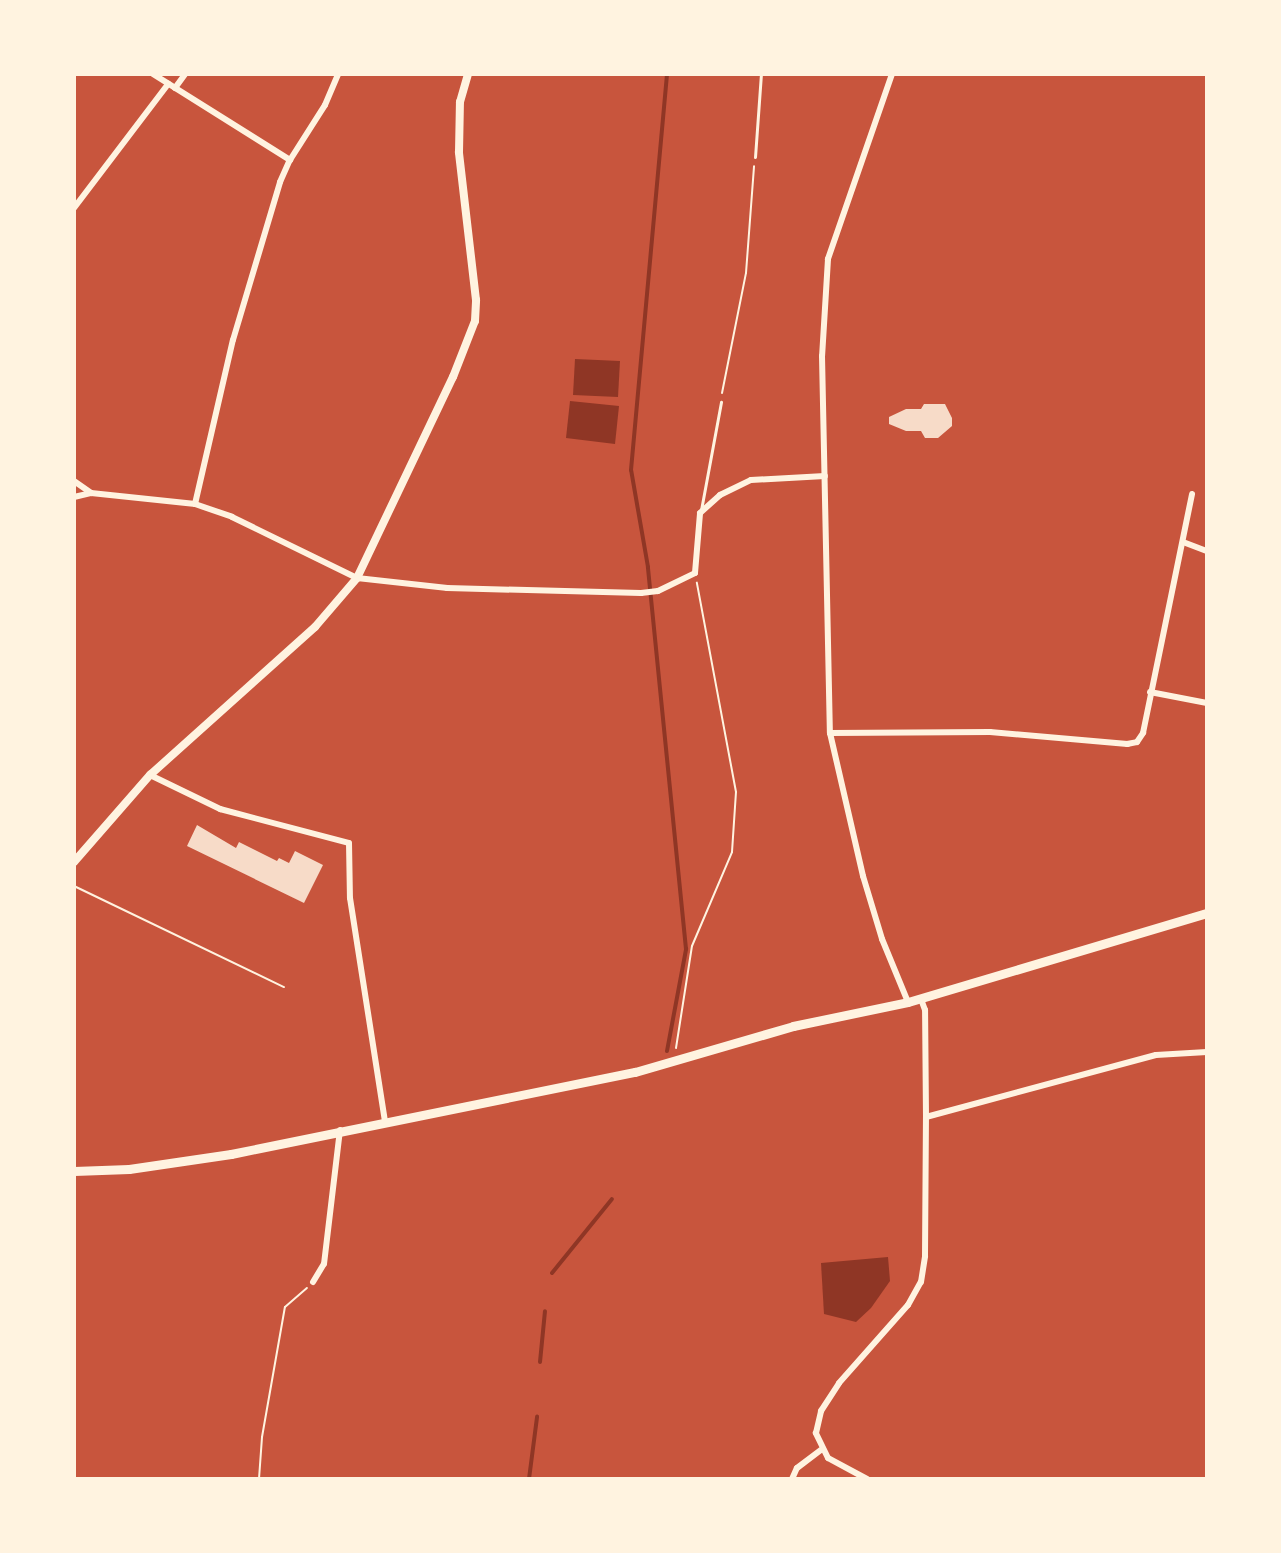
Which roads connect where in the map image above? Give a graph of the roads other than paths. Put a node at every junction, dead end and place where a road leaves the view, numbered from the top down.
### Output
1 (153, 74) edge
2 (185, 74) edge
3 (338, 74) edge
4 (468, 74) edge
5 (761, 74) edge
6 (892, 74) edge
7 (171, 86) junction
8 (755, 157) road end
9 (290, 160) junction
10 (74, 208) edge
11 (721, 402) road end
12 (825, 476) junction
13 (74, 481) edge
14 (91, 493) junction
15 (1192, 494) dead end
16 (74, 497) edge
17 (195, 504) junction
18 (700, 513) junction
19 (1183, 542) junction
20 (1207, 551) edge
21 (357, 578) junction
22 (1150, 692) junction
23 (1207, 703) edge
24 (830, 733) junction
25 (150, 775) junction
26 (74, 862) edge
27 (1207, 913) edge
28 (921, 999) junction
29 (908, 1002) junction
30 (1207, 1052) edge
31 (926, 1117) junction
32 (385, 1122) junction
33 (340, 1130) junction
34 (74, 1171) edge
35 (313, 1282) road end
36 (821, 1450) junction
37 (792, 1479) edge
38 (867, 1479) edge

1 - 7 street
2 - 7 street
3 - 9 street
4 - 21 street
5 - 8 lane
6 - 12 street
7 - 9 street
7 - 10 street
9 - 17 street
11 - 18 lane
12 - 18 street
12 - 24 street
13 - 14 street
14 - 16 street
14 - 17 street
15 - 19 street
17 - 21 street
18 - 21 street
19 - 20 street
19 - 22 street
21 - 25 street
22 - 23 street
22 - 24 street
24 - 29 street
25 - 26 street
25 - 32 street
27 - 28 main road
28 - 29 main road
28 - 31 street
29 - 32 main road
30 - 31 street
31 - 36 street
32 - 33 main road
33 - 34 main road
33 - 35 street
36 - 37 street
36 - 38 street

